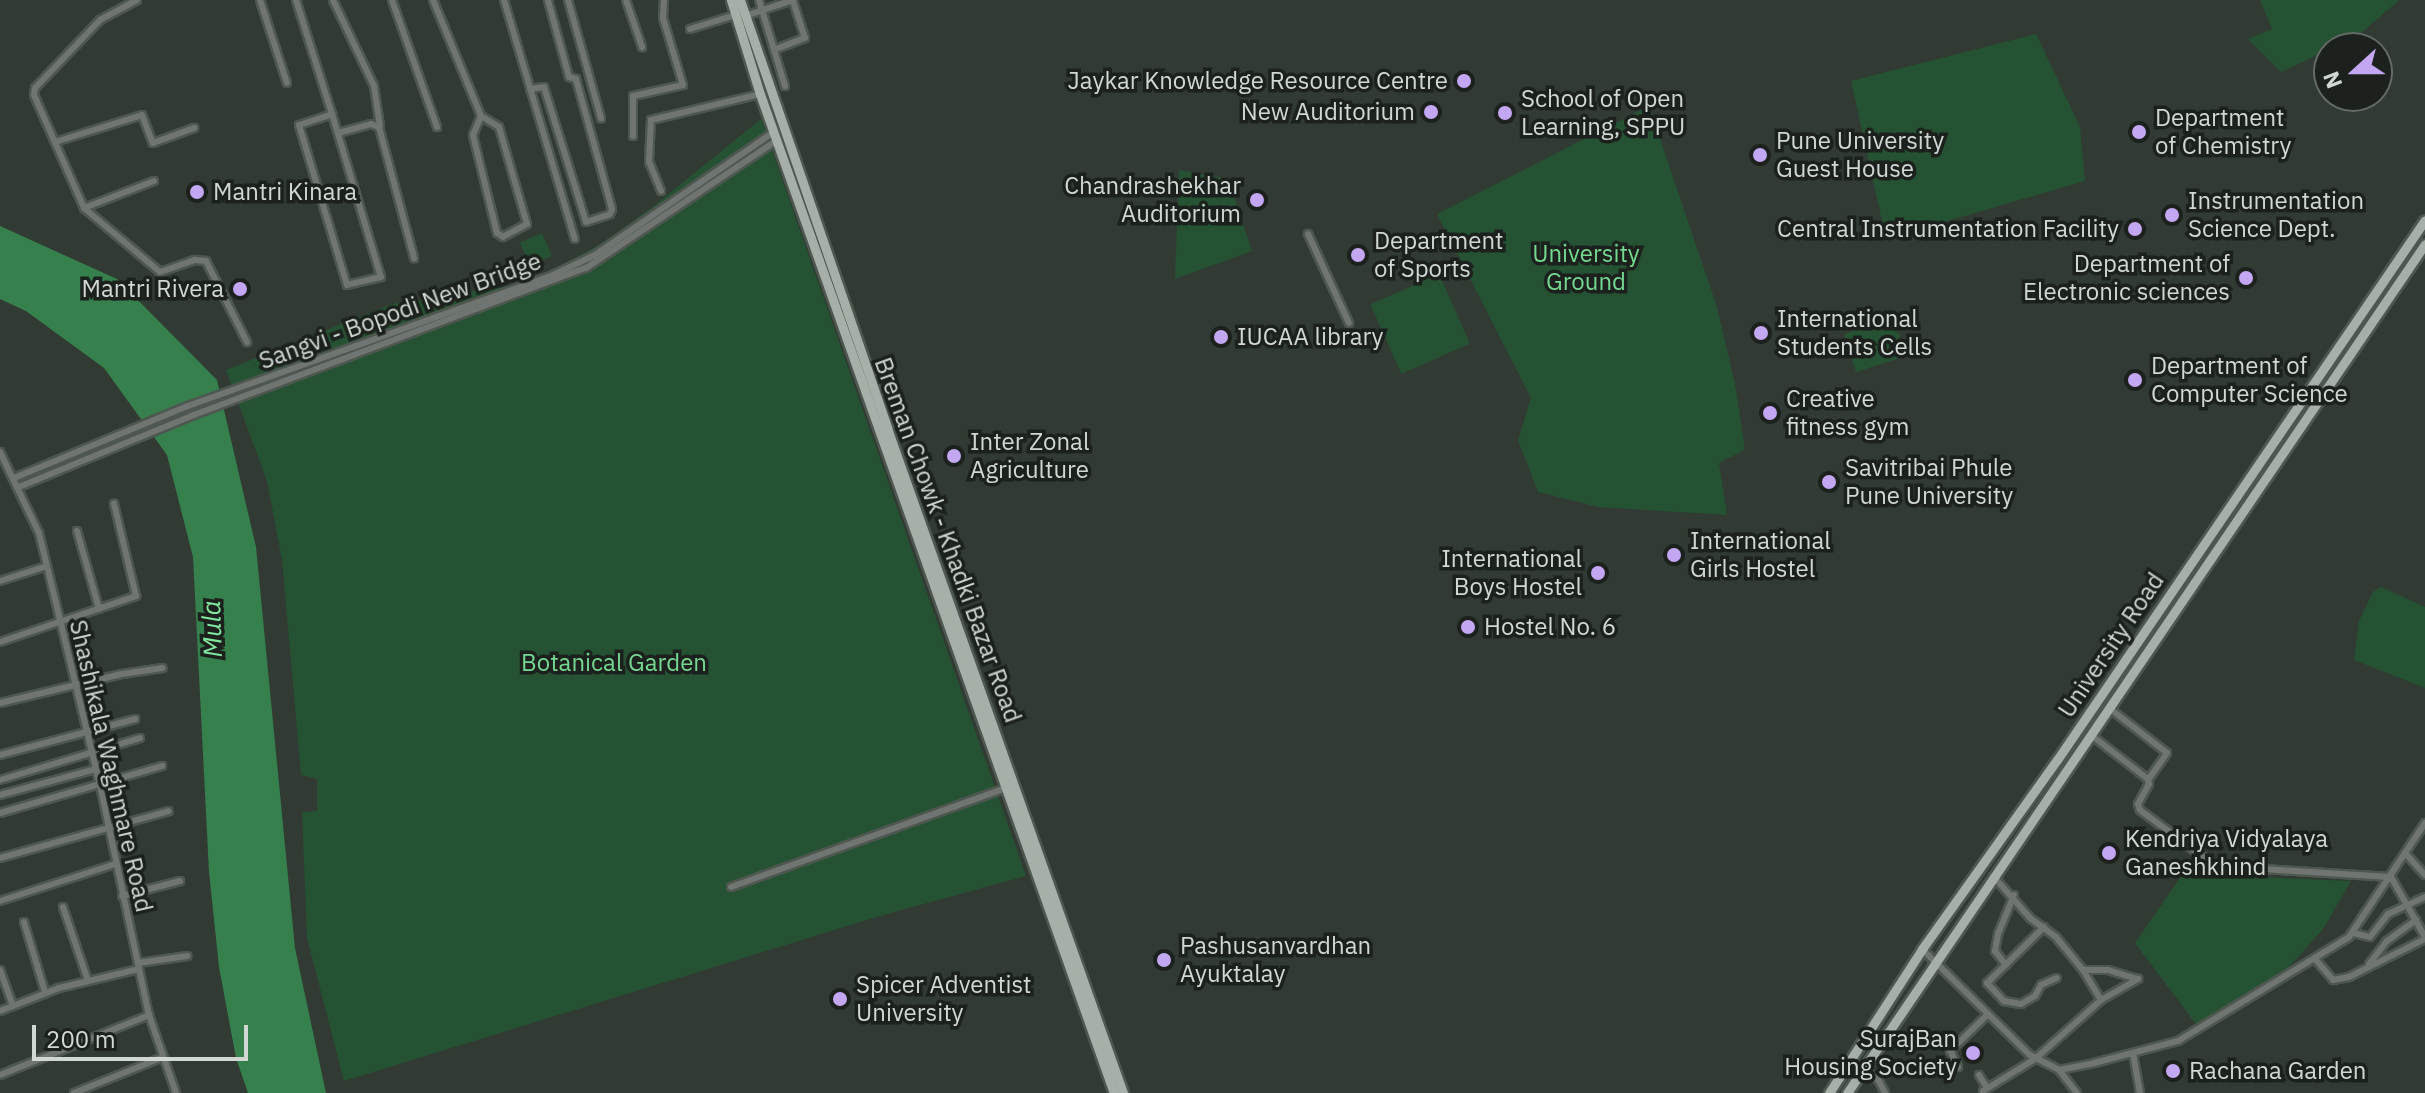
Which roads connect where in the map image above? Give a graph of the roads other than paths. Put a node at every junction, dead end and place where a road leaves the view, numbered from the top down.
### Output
1 (137, 0) edge
2 (260, 0) edge
3 (296, 0) edge
4 (333, 0) edge
5 (392, 0) edge
6 (433, 0) edge
7 (504, 0) edge
8 (548, 0) edge
9 (568, 0) edge
10 (626, 0) edge
11 (664, 0) edge
12 (731, 0) edge
13 (740, 0) edge
14 (759, 0) edge
15 (793, 0) edge
16 (763, 10) junction
17 (740, 16) junction
18 (690, 29) dead end
19 (642, 47) dead end
20 (776, 49) junction
21 (287, 83) dead end
22 (785, 86) dead end
23 (530, 89) junction
24 (765, 92) junction
25 (332, 114) junction
26 (481, 116) junction
27 (601, 118) dead end
28 (437, 127) dead end
29 (194, 128) dead end
30 (380, 130) junction
31 (338, 133) junction
32 (633, 136) dead end
33 (775, 136) junction
34 (55, 142) junction
35 (745, 158) junction
36 (154, 181) dead end
37 (661, 191) dead end
38 (84, 208) junction
39 (2425, 220) edge
40 (1308, 234) dead end
41 (575, 239) dead end
42 (2425, 244) edge
43 (414, 258) dead end
44 (1349, 323) dead end
45 (247, 342) dead end
46 (883, 429) junction
47 (0, 452) edge
48 (14, 478) junction
49 (19, 487) junction
50 (114, 504) dead end
51 (77, 531) dead end
52 (47, 566) junction
53 (0, 581) edge
54 (99, 609) junction
55 (60, 623) junction
56 (0, 642) edge
57 (163, 668) dead end
58 (75, 685) junction
59 (0, 703) edge
60 (2109, 708) junction
61 (135, 719) dead end
62 (87, 731) junction
63 (2091, 735) junction
64 (140, 738) dead end
65 (92, 753) junction
66 (0, 755) edge
67 (162, 766) dead end
68 (96, 769) junction
69 (0, 780) edge
70 (2148, 780) junction
71 (100, 785) junction
72 (1006, 788) junction
73 (0, 795) edge
74 (169, 811) dead end
75 (0, 813) edge
76 (2425, 823) edge
77 (108, 826) junction
78 (2406, 854) junction
79 (0, 858) edge
80 (115, 864) junction
81 (2425, 875) edge
82 (1993, 876) junction
83 (2391, 877) junction
84 (180, 881) dead end
85 (731, 887) dead end
86 (2014, 895) junction
87 (122, 896) junction
88 (2425, 897) edge
89 (0, 901) edge
90 (2407, 903) junction
91 (63, 907) dead end
92 (2416, 920) junction
93 (24, 922) dead end
94 (2044, 927) junction
95 (2353, 933) junction
96 (2425, 938) edge
97 (1922, 949) junction
98 (188, 956) dead end
99 (2315, 959) junction
100 (1934, 961) junction
101 (2006, 965) junction
102 (139, 966) junction
103 (2367, 967) junction
104 (0, 970) edge
105 (2083, 970) junction
106 (2057, 978) dead end
107 (88, 981) junction
108 (45, 992) junction
109 (2101, 1000) junction
110 (13, 1006) junction
111 (0, 1011) edge
112 (1988, 1014) junction
113 (149, 1015) junction
114 (1945, 1039) dead end
115 (1950, 1051) junction
116 (2133, 1053) junction
117 (163, 1057) junction
118 (2035, 1059) junction
119 (1958, 1067) dead end
120 (1863, 1068) junction
121 (2059, 1070) junction
122 (0, 1075) edge
123 (1979, 1075) dead end
124 (175, 1091) edge
125 (74, 1093) edge
126 (164, 1093) edge
127 (1114, 1093) edge
128 (1123, 1093) edge
129 (1829, 1093) edge
130 (1847, 1093) edge
131 (1885, 1093) edge
132 (2077, 1093) edge
133 (2140, 1093) edge

1 - 34 street
2 - 21 street
3 - 25 street
4 - 30 street
5 - 28 street
6 - 26 street
7 - 23 street
8 - 23 street
9 - 27 street
10 - 19 street
11 - 32 street
12 - 17 main road, Breman Chowk - Khadki Bazar Road
13 - 17 main road, Breman Chowk - Khadki Bazar Road
14 - 16 street
15 - 16 street
15 - 20 street
16 - 17 street
16 - 20 street
17 - 18 street
17 - 24 main road, Breman Chowk - Khadki Bazar Road
20 - 22 street
23 - 41 street
24 - 33 main road, Breman Chowk - Khadki Bazar Road
24 - 37 street
24 - 46 main road, Breman Chowk - Khadki Bazar Road
25 - 31 street
25 - 31 street
26 - 26 street
29 - 34 street
30 - 31 street
30 - 43 street
33 - 35 street, Sangvi - Bopodi New Bridge
33 - 46 main road, Breman Chowk - Khadki Bazar Road
34 - 38 street
35 - 48 street, Sangvi - Bopodi New Bridge
35 - 49 street, Sangvi - Bopodi New Bridge
36 - 38 street
38 - 45 street
39 - 97 main road, University Road
40 - 44 street
42 - 60 main road, University Road
46 - 72 main road, Breman Chowk - Khadki Bazar Road
46 - 128 main road, Breman Chowk - Khadki Bazar Road
47 - 48 street, Shashikala Waghmare Road
48 - 49 street, Shashikala Waghmare Road
49 - 52 street, Shashikala Waghmare Road
50 - 54 street
51 - 54 street
52 - 53 street
52 - 55 street, Shashikala Waghmare Road
54 - 55 street
55 - 56 street
55 - 58 street, Shashikala Waghmare Road
57 - 58 street
58 - 59 street
58 - 62 street, Shashikala Waghmare Road
60 - 63 main road, University Road
60 - 70 street
61 - 62 street
62 - 65 street, Shashikala Waghmare Road
62 - 66 street
63 - 70 street
63 - 82 main road, University Road
64 - 65 street
65 - 68 street, Shashikala Waghmare Road
65 - 69 street
67 - 71 street
68 - 71 street, Shashikala Waghmare Road
68 - 73 street
70 - 83 street
71 - 75 street
71 - 77 street, Shashikala Waghmare Road
72 - 85 street
72 - 127 main road, Breman Chowk - Khadki Bazar Road
74 - 77 street
76 - 78 street
77 - 79 street
77 - 80 street, Shashikala Waghmare Road
78 - 81 street
78 - 83 street
80 - 87 street, Shashikala Waghmare Road
80 - 89 street
82 - 86 street
82 - 100 main road, University Road
83 - 90 street
83 - 95 street
84 - 87 street
86 - 94 street
86 - 101 street
87 - 102 street, Shashikala Waghmare Road
88 - 90 street
90 - 92 street
90 - 95 street
91 - 107 street
92 - 96 street
92 - 103 street
93 - 108 street
94 - 101 street
94 - 105 street
95 - 99 street
96 - 103 street
97 - 100 street
97 - 129 main road, University Road
98 - 102 street
99 - 103 street
99 - 116 street
100 - 112 street
100 - 120 main road, University Road
101 - 106 street
102 - 107 street
102 - 113 street, Shashikala Waghmare Road
104 - 110 street
105 - 109 street
105 - 109 street
107 - 108 street
108 - 110 street
109 - 118 street
110 - 111 street
112 - 115 street
112 - 118 street
113 - 117 street, Shashikala Waghmare Road
113 - 122 street
114 - 115 street
115 - 119 street
116 - 121 street
116 - 133 street
117 - 124 street, Shashikala Waghmare Road
117 - 125 street
118 - 121 street
118 - 123 street
120 - 130 main road, University Road
120 - 131 street
121 - 132 street
124 - 126 street

